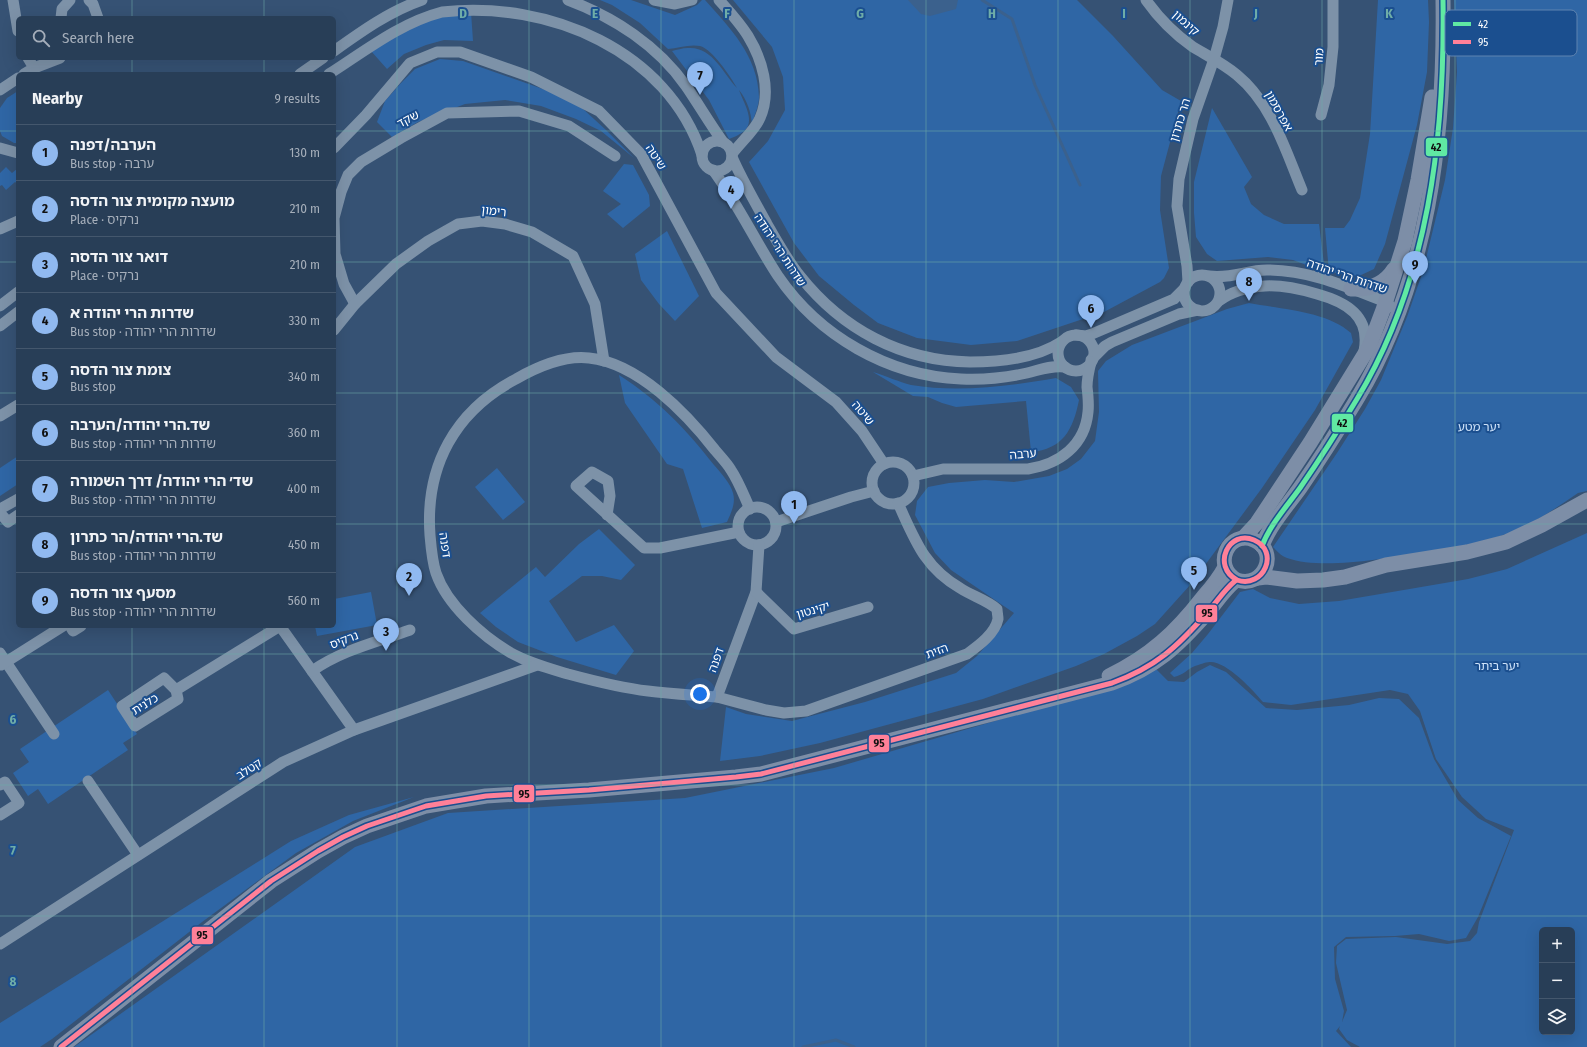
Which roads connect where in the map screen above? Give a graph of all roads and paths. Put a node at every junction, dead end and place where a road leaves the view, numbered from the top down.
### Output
1 (12, 0) edge
2 (70, 0) edge
3 (89, 0) edge
4 (422, 0) edge
5 (568, 0) edge
6 (654, 0) edge
7 (692, 0) edge
8 (719, 0) edge
9 (1146, 0) edge
10 (1228, 0) edge
11 (1333, 0) edge
12 (1436, 0) edge
13 (1443, 0) edge
14 (61, 16) edge
15 (97, 16) edge
16 (16, 21) edge
17 (336, 49) edge
18 (1214, 59) junction
19 (54, 60) edge
20 (320, 60) edge
21 (29, 67) edge
22 (303, 72) edge
23 (332, 72) edge
24 (16, 79) edge
25 (0, 90) edge
26 (1321, 115) dead end
27 (747, 135) junction
28 (724, 143) junction
29 (336, 146) edge
30 (0, 148) edge
31 (16, 152) edge
32 (702, 155) junction
33 (732, 155) junction
34 (615, 156) dead end
35 (713, 170) junction
36 (1302, 190) dead end
37 (336, 211) edge
38 (16, 221) edge
39 (0, 229) edge
40 (1184, 251) junction
41 (336, 257) edge
42 (1400, 260) junction
43 (1206, 275) junction
44 (1186, 285) junction
45 (1351, 289) junction
46 (16, 294) edge
47 (1219, 301) junction
48 (1386, 302) junction
49 (355, 304) junction
50 (0, 306) edge
51 (1198, 310) junction
52 (16, 314) edge
53 (1397, 318) junction
54 (0, 326) edge
55 (336, 328) edge
56 (1076, 335) junction
57 (1061, 342) junction
58 (1363, 358) junction
59 (604, 361) junction
60 (1091, 361) junction
61 (1068, 369) junction
62 (1088, 394) junction
63 (16, 405) edge
64 (0, 416) edge
65 (884, 464) junction
66 (913, 476) junction
67 (874, 491) junction
68 (16, 500) edge
69 (1587, 500) edge
70 (898, 503) junction
71 (0, 509) edge
72 (750, 509) junction
73 (0, 513) edge
74 (607, 515) dead end
75 (16, 516) edge
76 (776, 522) junction
77 (739, 532) junction
78 (1243, 538) junction
79 (759, 545) junction
80 (1262, 546) junction
81 (1267, 561) junction
82 (1225, 567) junction
83 (1345, 577) junction
84 (1258, 578) junction
85 (1237, 580) junction
86 (756, 592) junction
87 (868, 607) dead end
88 (59, 628) edge
89 (277, 628) edge
90 (281, 628) edge
91 (410, 630) dead end
92 (2, 660) edge
93 (537, 665) junction
94 (312, 671) junction
95 (176, 690) junction
96 (716, 697) junction
97 (1024, 707) junction
98 (354, 730) junction
99 (54, 734) dead end
100 (88, 781) dead end
101 (0, 785) edge
102 (0, 815) edge
103 (138, 856) junction
104 (0, 944) edge
105 (117, 1003) junction
106 (54, 1047) edge
107 (62, 1047) edge

1 - 16 street
2 - 14 street
3 - 15 street
4 - 17 street
5 - 28 street
6 - 7 street
8 - 27 street
9 - 18 street, קינמון
10 - 18 street, הר כתרון
11 - 26 street, מור
12 - 42 main road
13 - 53 main road
18 - 36 street, אפרסמון
18 - 40 street, הר כתרון
19 - 21 street
20 - 22 street
23 - 32 street
24 - 25 street
27 - 28 street
27 - 33 street
28 - 32 street
28 - 33 street
29 - 65 street, שיטה
30 - 31 street
32 - 35 street
33 - 35 street
33 - 57 street, שדרות הרי יהודה
34 - 37 street, שקד
35 - 61 street, שדרות הרי יהודה
38 - 39 street
40 - 43 street, הר כתרון
40 - 44 street, הר כתרון
41 - 49 street, שקד
42 - 45 main road
42 - 48 main road
43 - 44 street
43 - 45 street, שדרות הרי יהודה
43 - 47 street
44 - 51 street
44 - 56 street
45 - 48 street, שדרות הרי יהודה
46 - 50 street
47 - 51 street
47 - 58 street
48 - 53 street, שדרות הרי יהודה
48 - 58 main road
49 - 55 street, רימון
49 - 59 street, רימון
51 - 60 street
52 - 54 street
53 - 80 main road
56 - 57 street
56 - 60 street
57 - 61 street
58 - 78 main road
59 - 72 street, דפנה
59 - 93 street, דפנה
60 - 61 street
60 - 62 street, ערבה
61 - 62 street
62 - 66 street, ערבה
63 - 64 street
65 - 66 street
65 - 67 street
66 - 70 street
67 - 70 street
67 - 76 street
68 - 71 street
69 - 83 main road
70 - 96 street, הזית
72 - 76 street
72 - 77 street
73 - 75 street
74 - 77 street
76 - 79 street
77 - 79 street
78 - 80 main road
78 - 82 main road
79 - 86 street, דפנה
80 - 81 main road
81 - 83 main road
81 - 84 main road
82 - 85 main road
82 - 97 main road
83 - 84 main road
84 - 85 main road
85 - 97 main road
86 - 87 street, יקינטון
86 - 96 street, דפנה
88 - 92 street
89 - 95 street
90 - 94 street
91 - 94 street, נרקיס
92 - 99 street
93 - 96 street, דפנה
93 - 98 street, קטלב
94 - 98 street
95 - 95 street, כלנית
97 - 105 main road
98 - 103 street, קטלב
100 - 103 street
101 - 102 street
103 - 104 street, קטלב
105 - 106 main road
105 - 107 main road

